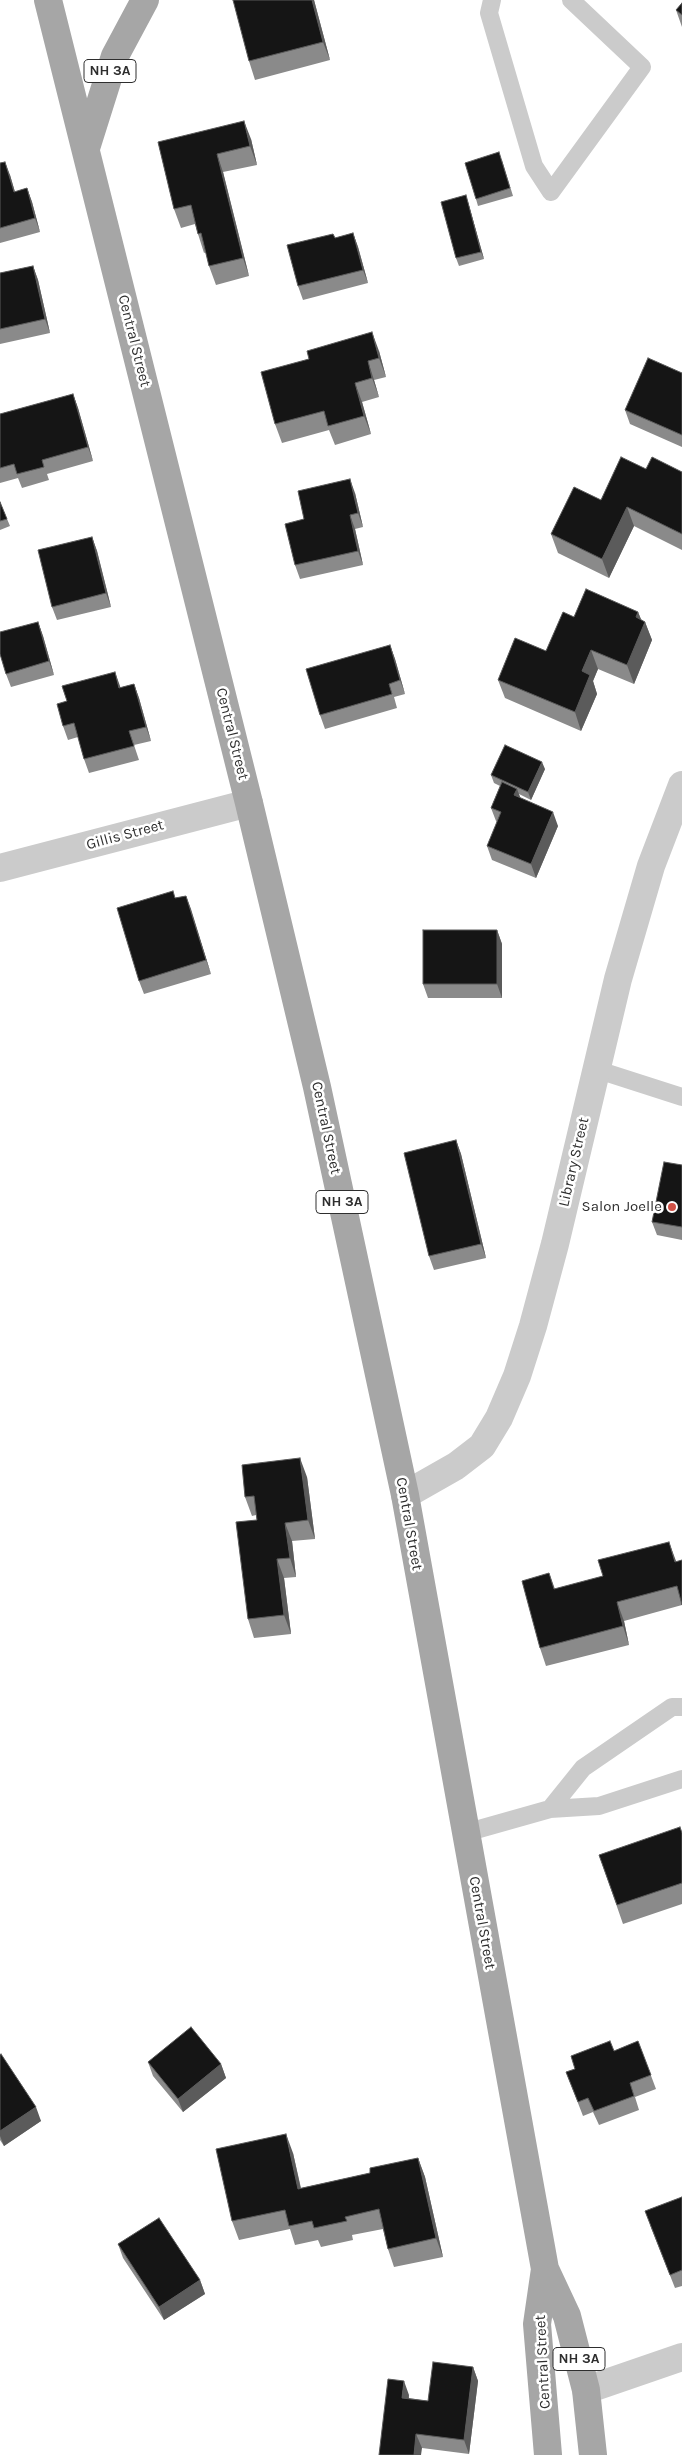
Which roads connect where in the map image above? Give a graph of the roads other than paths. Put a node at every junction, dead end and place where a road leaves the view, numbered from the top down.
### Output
1 (48, 0) edge
2 (145, 0) edge
3 (492, 0) edge
4 (571, 0) edge
5 (86, 148) junction
6 (682, 785) edge
7 (249, 803) junction
8 (0, 868) edge
9 (595, 1069) junction
10 (682, 1097) edge
11 (404, 1495) junction
12 (682, 1707) edge
13 (682, 1778) edge
14 (550, 1809) junction
15 (465, 1833) junction
16 (545, 2268) junction
17 (682, 2357) edge
18 (586, 2390) junction
19 (548, 2455) edge
20 (593, 2455) edge

1 - 5 main road, Central Street / NH 3A
2 - 5 main road, NH 3A
3 - 4 lane
5 - 7 main road, Central Street / NH 3A
6 - 9 street, Library Street
7 - 8 street, Gillis Street
7 - 11 main road, Central Street / NH 3A
9 - 10 lane
9 - 11 street, Library Street
11 - 15 main road, Central Street / NH 3A
12 - 14 lane
13 - 14 lane
14 - 15 lane
15 - 16 main road, Central Street / NH 3A
16 - 18 main road, Central Street / NH 3A
16 - 19 main road, Central Street / NH 3A
17 - 18 street
18 - 20 main road, Central Street / NH 3A

